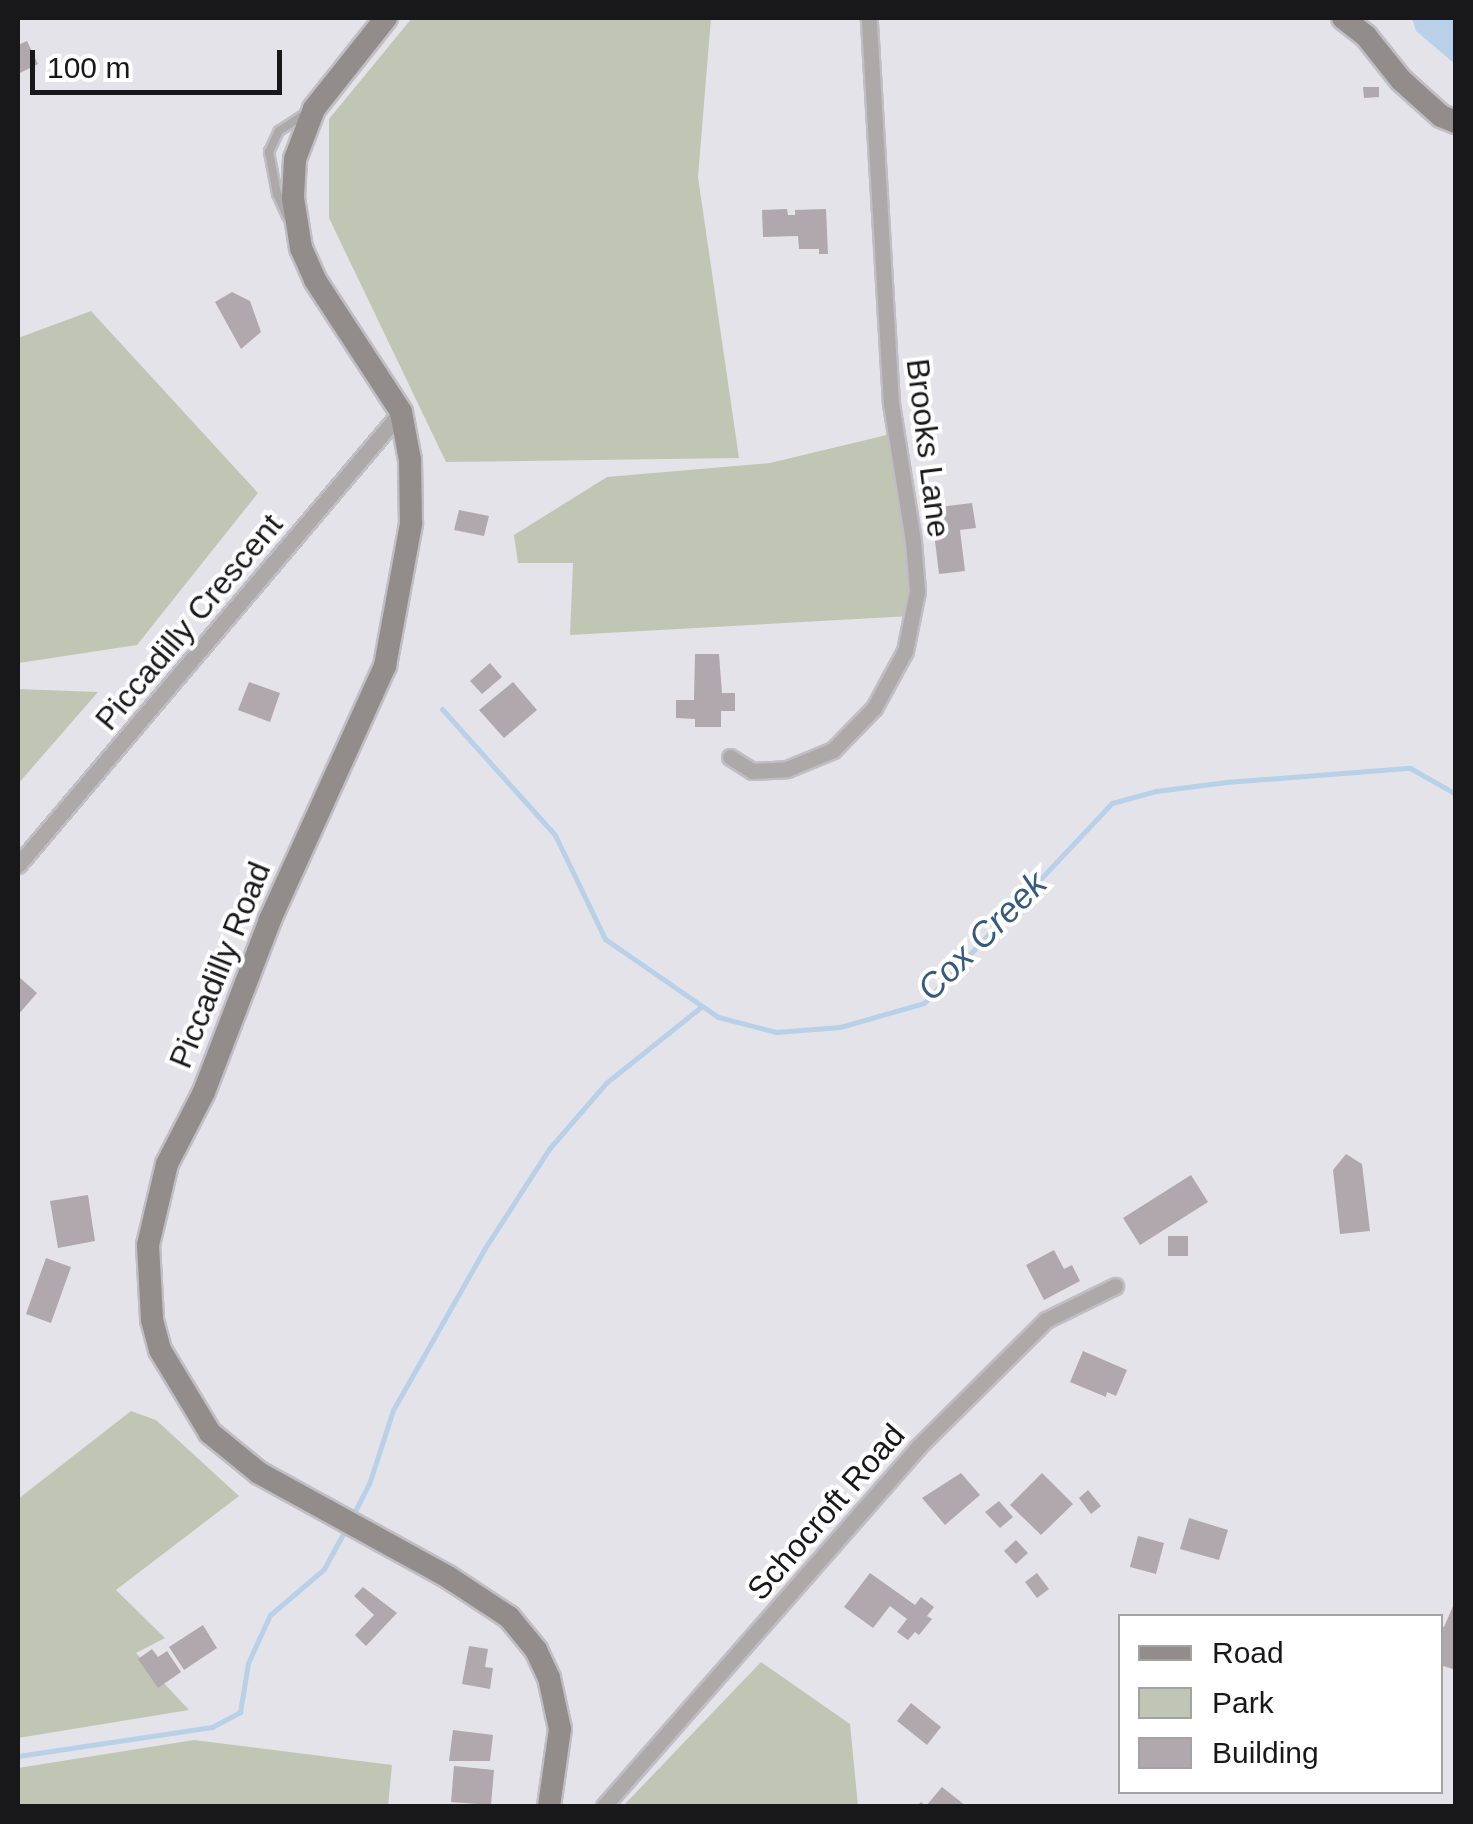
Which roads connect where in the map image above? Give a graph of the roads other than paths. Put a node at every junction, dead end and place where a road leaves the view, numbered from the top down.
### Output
1 (386, 18) edge
2 (869, 18) edge
3 (1342, 18) edge
4 (1456, 122) edge
5 (401, 412) junction
6 (730, 756) dead end
7 (18, 865) edge
8 (1115, 1286) dead end
9 (549, 1806) edge
10 (604, 1806) edge

1 - 5 main road, Piccadilly Road
2 - 6 street, Brooks Lane
3 - 4 main road
5 - 7 street, Piccadilly Crescent
5 - 9 main road, Piccadilly Road
8 - 10 street, Schocroft Road

